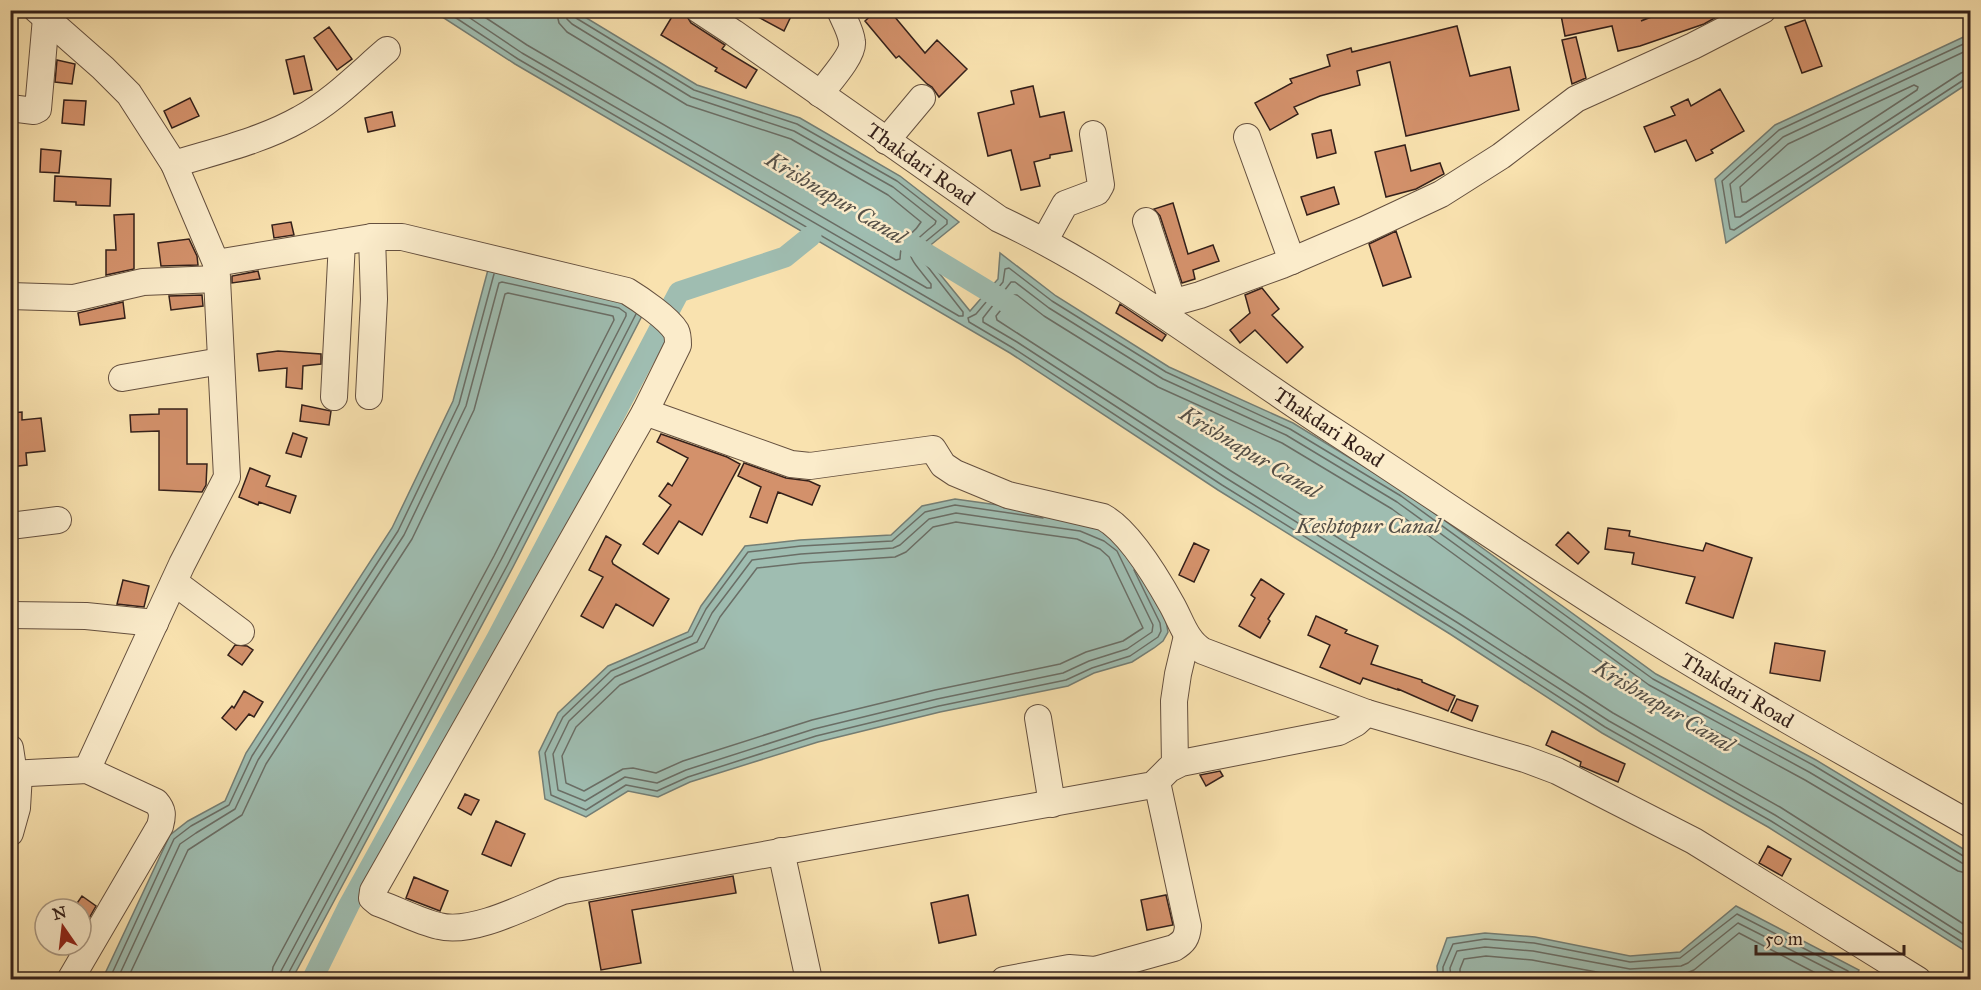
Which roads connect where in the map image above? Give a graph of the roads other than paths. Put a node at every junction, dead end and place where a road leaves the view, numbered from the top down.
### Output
1 (699, 10) edge
2 (840, 10) edge
3 (1763, 10) edge
4 (42, 14) edge
5 (1734, 17) edge
6 (387, 50) dead end
7 (820, 94) junction
8 (922, 98) dead end
9 (10, 108) edge
10 (1093, 134) dead end
11 (1247, 137) dead end
12 (886, 141) junction
13 (174, 164) junction
14 (1146, 221) dead end
15 (372, 237) junction
16 (1045, 240) junction
17 (342, 242) junction
18 (1292, 261) junction
19 (217, 271) junction
20 (10, 296) edge
21 (1163, 305) junction
22 (221, 360) junction
23 (122, 378) dead end
24 (369, 396) dead end
25 (334, 397) dead end
26 (645, 412) junction
27 (58, 520) dead end
28 (10, 526) edge
29 (174, 582) junction
30 (10, 615) edge
31 (155, 623) junction
32 (241, 632) dead end
33 (1187, 636) junction
34 (1367, 713) junction
35 (1038, 718) dead end
36 (10, 748) edge
37 (87, 770) junction
38 (1166, 773) junction
39 (14, 774) edge
40 (1052, 804) junction
41 (1971, 824) edge
42 (10, 833) edge
43 (781, 851) junction
44 (70, 980) edge
45 (809, 980) edge
46 (1004, 980) edge
47 (1918, 980) edge

1 - 7 street, Thakdari Road
2 - 7 street
3 - 5 street
4 - 9 street
4 - 13 street
5 - 18 street
6 - 13 street
7 - 12 street, Thakdari Road
8 - 12 street
10 - 16 street
11 - 18 street
12 - 16 street, Thakdari Road
13 - 19 street
14 - 21 street
15 - 17 street
15 - 24 street
15 - 26 street
16 - 21 street, Thakdari Road
17 - 19 street
17 - 25 street
18 - 21 street
19 - 20 street
19 - 22 street
21 - 41 street, Thakdari Road
22 - 23 street
22 - 29 street
26 - 33 street
26 - 43 street
27 - 28 street
29 - 31 street
29 - 32 street
30 - 31 street
31 - 37 street
33 - 34 street
33 - 38 street
34 - 38 street
34 - 47 street
35 - 40 street
36 - 39 street
37 - 39 street
37 - 44 street
38 - 40 street
38 - 46 street
39 - 42 street
40 - 43 street
43 - 45 street

